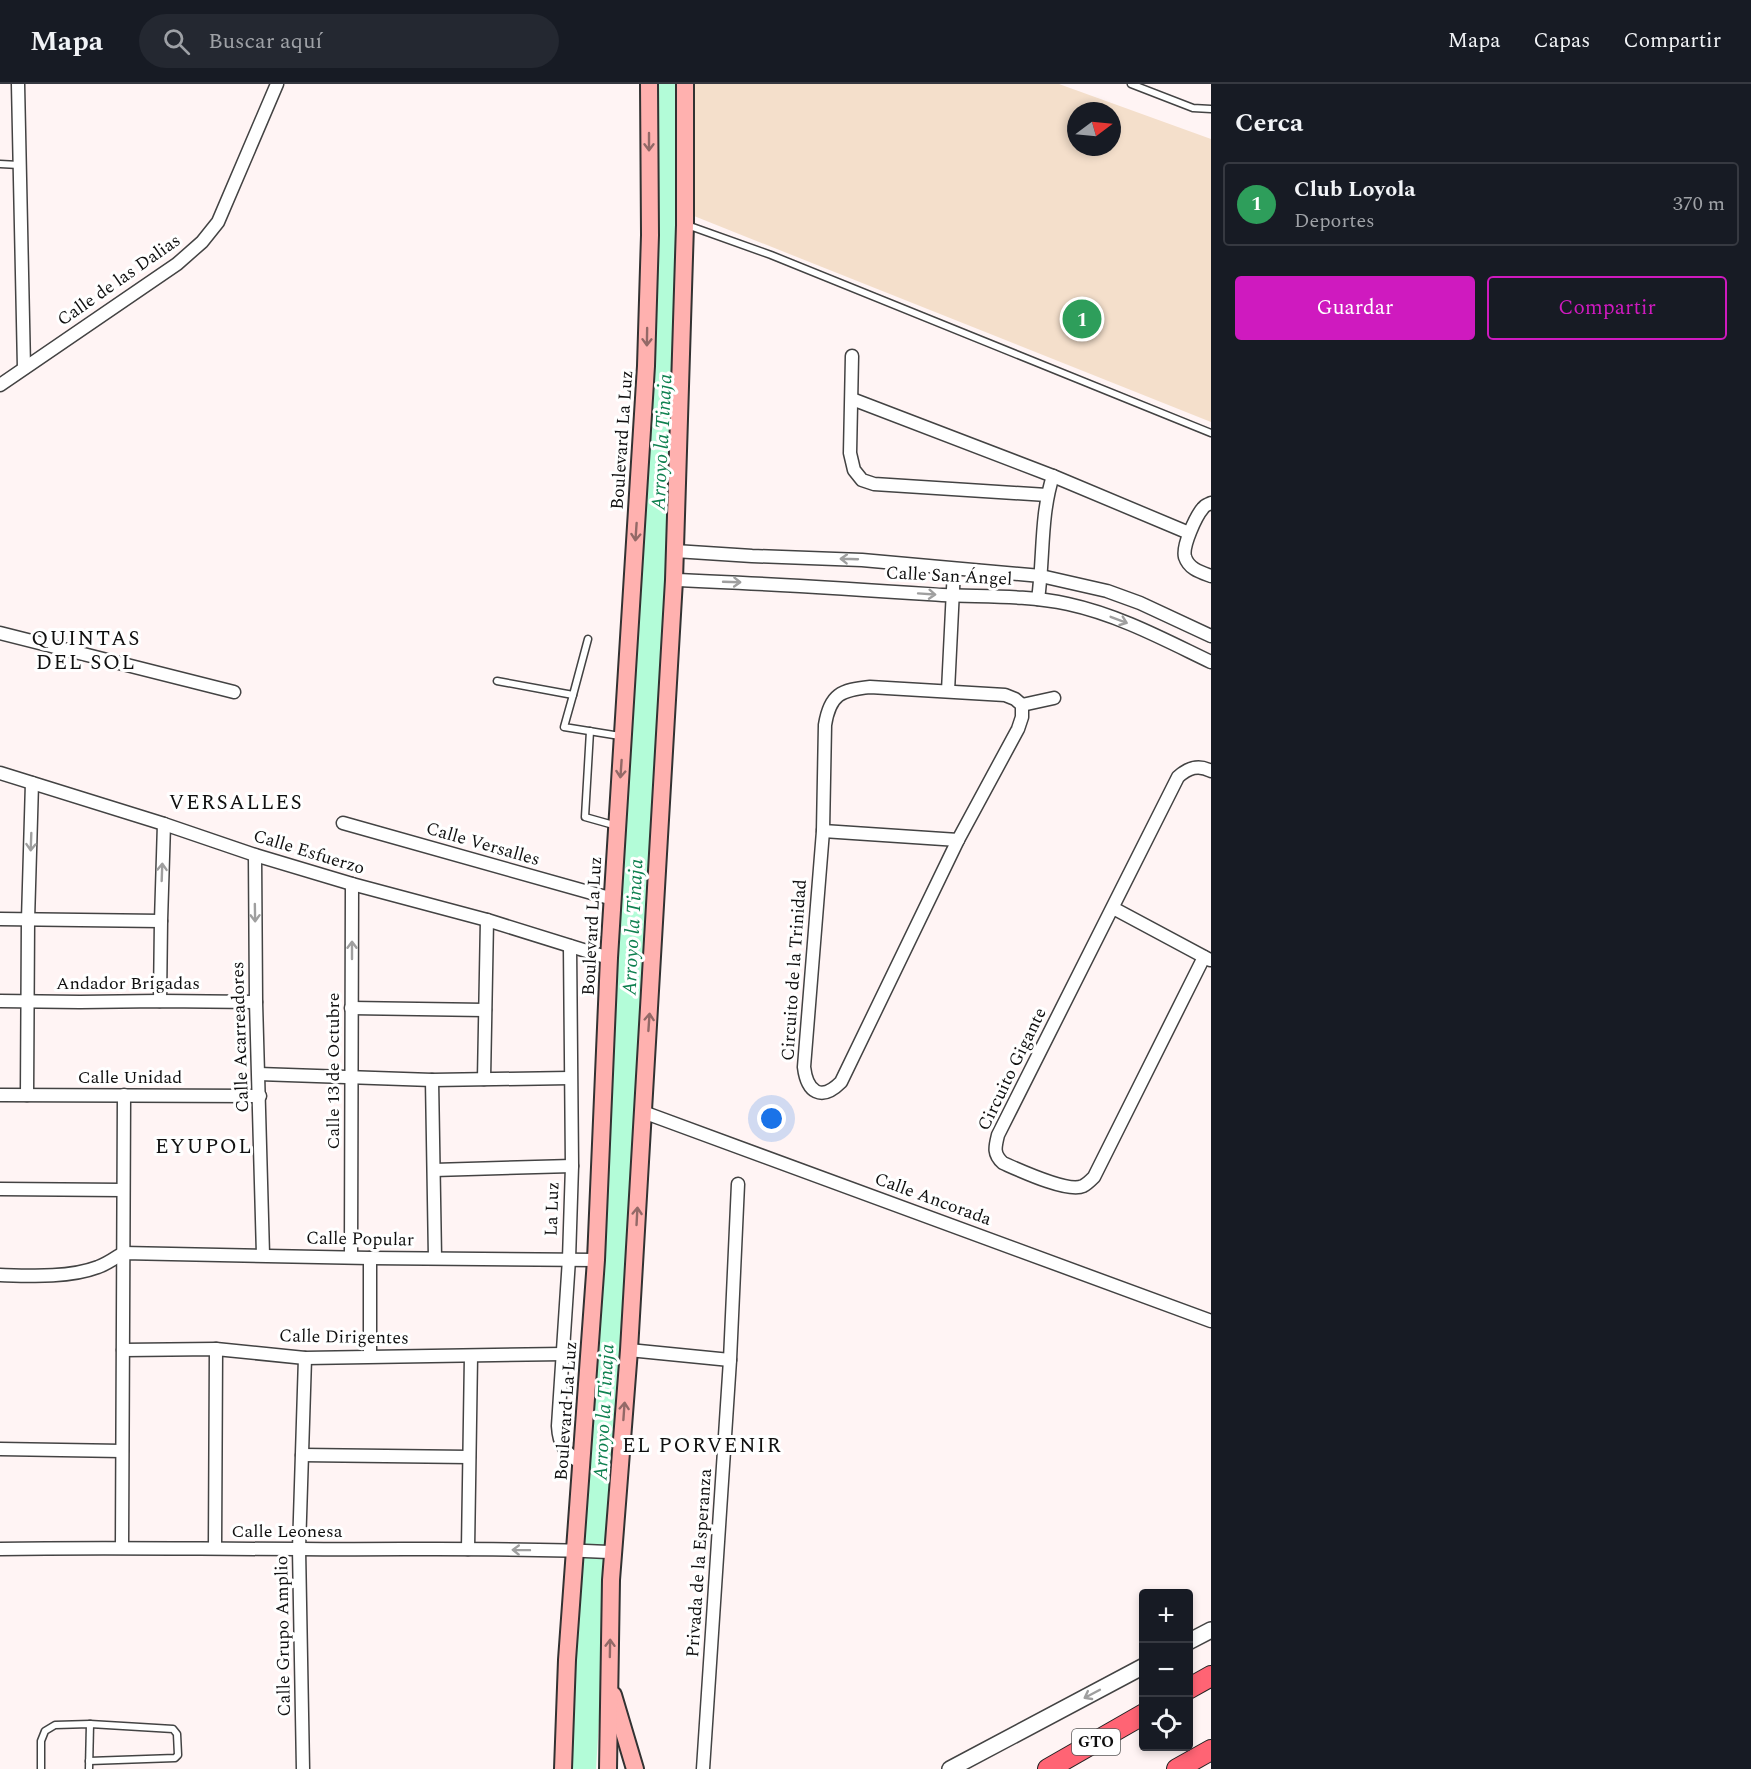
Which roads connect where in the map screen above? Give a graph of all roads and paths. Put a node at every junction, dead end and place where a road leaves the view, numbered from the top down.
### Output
1 (18, 84) edge
2 (276, 84) edge
3 (649, 84) edge
4 (685, 84) edge
5 (1131, 84) edge
6 (1211, 109) edge
7 (0, 164) edge
8 (20, 165) junction
9 (684, 225) junction
10 (852, 356) dead end
11 (24, 368) junction
12 (0, 385) edge
13 (852, 399) junction
14 (1211, 433) edge
15 (1053, 476) junction
16 (1047, 495) junction
17 (1211, 503) edge
18 (1190, 533) junction
19 (675, 551) junction
20 (954, 569) junction
21 (1041, 576) junction
22 (1211, 576) edge
23 (674, 580) junction
24 (952, 595) junction
25 (1038, 599) junction
26 (0, 633) edge
27 (1211, 636) edge
28 (588, 639) dead end
29 (1211, 662) edge
30 (497, 681) dead end
31 (948, 691) junction
32 (234, 692) dead end
33 (573, 695) junction
34 (1054, 698) dead end
35 (1022, 705) junction
36 (590, 731) junction
37 (623, 737) junction
38 (1211, 771) edge
39 (0, 773) edge
40 (32, 783) junction
41 (343, 823) dead end
42 (164, 824) junction
43 (617, 826) junction
44 (823, 831) junction
45 (958, 840) junction
46 (255, 855) junction
47 (352, 884) junction
48 (613, 899) junction
49 (1113, 908) junction
50 (0, 919) edge
51 (28, 920) junction
52 (487, 920) junction
53 (160, 921) junction
54 (570, 946) junction
55 (609, 958) junction
56 (1208, 959) edge
57 (28, 1000) junction
58 (160, 1000) junction
59 (0, 1001) edge
60 (256, 1002) junction
61 (351, 1008) junction
62 (485, 1010) junction
63 (259, 1074) junction
64 (351, 1077) junction
65 (570, 1078) junction
66 (484, 1079) junction
67 (432, 1080) junction
68 (0, 1095) edge
69 (27, 1095) junction
70 (124, 1095) junction
71 (260, 1096) junction
72 (643, 1112) junction
73 (572, 1166) junction
74 (434, 1170) junction
75 (738, 1184) dead end
76 (0, 1189) edge
77 (123, 1190) junction
78 (123, 1253) junction
79 (263, 1255) junction
80 (351, 1257) junction
81 (370, 1258) junction
82 (435, 1258) junction
83 (569, 1259) junction
84 (596, 1260) junction
85 (0, 1275) edge
86 (1211, 1321) edge
87 (216, 1349) junction
88 (123, 1350) junction
89 (629, 1350) junction
90 (564, 1354) junction
91 (370, 1356) junction
92 (471, 1356) junction
93 (305, 1358) junction
94 (730, 1360) junction
95 (0, 1449) edge
96 (122, 1451) junction
97 (302, 1455) junction
98 (469, 1457) junction
99 (581, 1463) junction
100 (122, 1547) junction
101 (215, 1548) junction
102 (0, 1549) edge
103 (468, 1549) junction
104 (299, 1550) junction
105 (579, 1551) junction
106 (608, 1552) junction
107 (1211, 1630) edge
108 (1193, 1639) edge
109 (1139, 1668) edge
110 (1211, 1676) edge
111 (609, 1682) junction
112 (1193, 1686) edge
113 (1139, 1716) edge
114 (90, 1724) junction
115 (1211, 1750) edge
116 (89, 1761) junction
117 (41, 1769) edge
118 (89, 1769) edge
119 (303, 1769) edge
120 (563, 1769) edge
121 (608, 1769) edge
122 (635, 1769) edge
123 (703, 1769) edge
124 (950, 1769) edge
125 (1048, 1769) edge
126 (1177, 1769) edge

1 - 8 street
2 - 11 street, Calle de las Dalias
3 -> 37 main road, Boulevard La Luz
4 - 9 main road
5 - 6 lane
7 - 8 lane
8 - 11 street
9 - 14 lane
9 - 19 main road
10 - 13 street
11 - 12 street, Calle de las Dalias
13 - 15 street
13 - 16 street
15 - 16 street
15 - 18 street
16 - 21 street
17 - 18 street
18 - 22 street
20 -> 19 street, Calle San Ángel
19 - 23 main road
20 - 21 street, Calle San Ángel
20 - 24 street
21 - 25 street
21 - 27 street, Calle San Ángel
23 -> 24 street, Calle San Ángel
72 -> 23 main road
24 - 25 street, Calle San Ángel
24 - 31 street
25 -> 29 street, Calle San Ángel
26 - 32 street
28 - 33 lane
30 - 33 lane
31 - 35 street, Circuito de la Trinidad
31 - 44 street, Circuito de la Trinidad
33 - 36 lane
34 - 35 street
35 - 45 street, Circuito de la Trinidad
36 - 37 lane
36 - 43 lane
37 -> 43 main road, Boulevard La Luz
38 - 49 street, Circuito Gigante
39 - 40 street, Calle Esfuerzo
40 - 42 street, Calle Esfuerzo
40 -> 51 street
41 - 48 street, Calle Versalles
42 - 46 street, Calle Esfuerzo
53 -> 42 street
43 - 48 main road, Boulevard La Luz
44 - 45 street
44 - 45 street, Circuito de la Trinidad
46 - 47 street, Calle Esfuerzo
46 -> 60 street, Calle Acarreadores
47 - 52 street, Calle Esfuerzo
61 -> 47 street, Calle 13 de Octubre
48 - 55 main road, Boulevard La Luz
49 - 56 street, Circuito Gigante
49 - 56 street, Circuito Gigante
50 - 51 street
51 - 53 street
51 - 57 street
52 - 54 street, Calle Esfuerzo
52 - 62 street
53 - 58 street
54 - 55 street, Calle Esfuerzo
54 - 65 street, La Luz
55 - 84 main road, Boulevard La Luz
57 - 58 street, Andador Brigadas
57 - 59 street, Andador Brigadas
57 - 69 street
58 - 60 street, Andador Brigadas
60 - 63 street, Calle Acarreadores
61 - 62 street
61 - 64 street, Calle 13 de Octubre
62 - 66 street
63 - 64 street
63 - 71 street, Calle Acarreadores
64 - 67 street
64 - 80 street, Calle 13 de Octubre
65 - 66 street
65 - 73 street, La Luz
66 - 67 street
67 - 74 street
68 - 69 street, Calle Unidad
69 - 70 street, Calle Unidad
70 - 71 street, Calle Unidad
70 - 77 street
71 - 79 street, Calle Acarreadores
72 - 86 street, Calle Ancorada
89 -> 72 main road
73 - 74 street
73 - 83 street, La Luz
74 - 82 street
75 - 94 street, Privada de la Esperanza
76 - 77 street
77 - 78 street
78 - 79 street, Calle Popular
78 - 85 street
78 - 88 street
79 - 80 street, Calle Popular
80 - 81 street, Calle Popular
81 - 82 street, Calle Popular
81 - 91 street
82 - 83 street, Calle Popular
83 - 84 street, Calle Popular
83 - 90 street, La Luz
84 - 99 main road, Boulevard La Luz
87 - 88 street, Calle Dirigentes
87 - 93 street, Calle Dirigentes
87 - 101 street
88 - 96 street
89 - 94 street
106 -> 89 main road
90 - 92 street, Calle Dirigentes
90 - 99 street, La Luz
91 - 92 street, Calle Dirigentes
91 - 93 street, Calle Dirigentes
92 - 98 street
93 - 97 street, Calle Grupo Amplio
94 - 123 street, Privada de la Esperanza
95 - 96 street
96 - 100 street
97 - 98 street
97 - 104 street, Calle Grupo Amplio
98 - 103 street
99 - 105 main road, Boulevard La Luz
100 - 101 street, Calle Leonesa
100 - 102 street, Calle Leonesa
101 - 104 street, Calle Leonesa
103 - 104 street, Calle Leonesa
105 -> 103 street, Calle Leonesa
104 - 119 street, Calle Grupo Amplio
105 - 106 street, Calle Leonesa
105 - 120 main road, Boulevard La Luz
111 -> 106 main road
107 - 108 street
109 -> 124 street
110 - 112 main road
111 - 121 main road
111 - 122 main road
113 - 125 main road, GTO
114 - 116 lane
114 - 116 lane
114 - 117 lane
115 - 126 main road
116 - 118 lane

